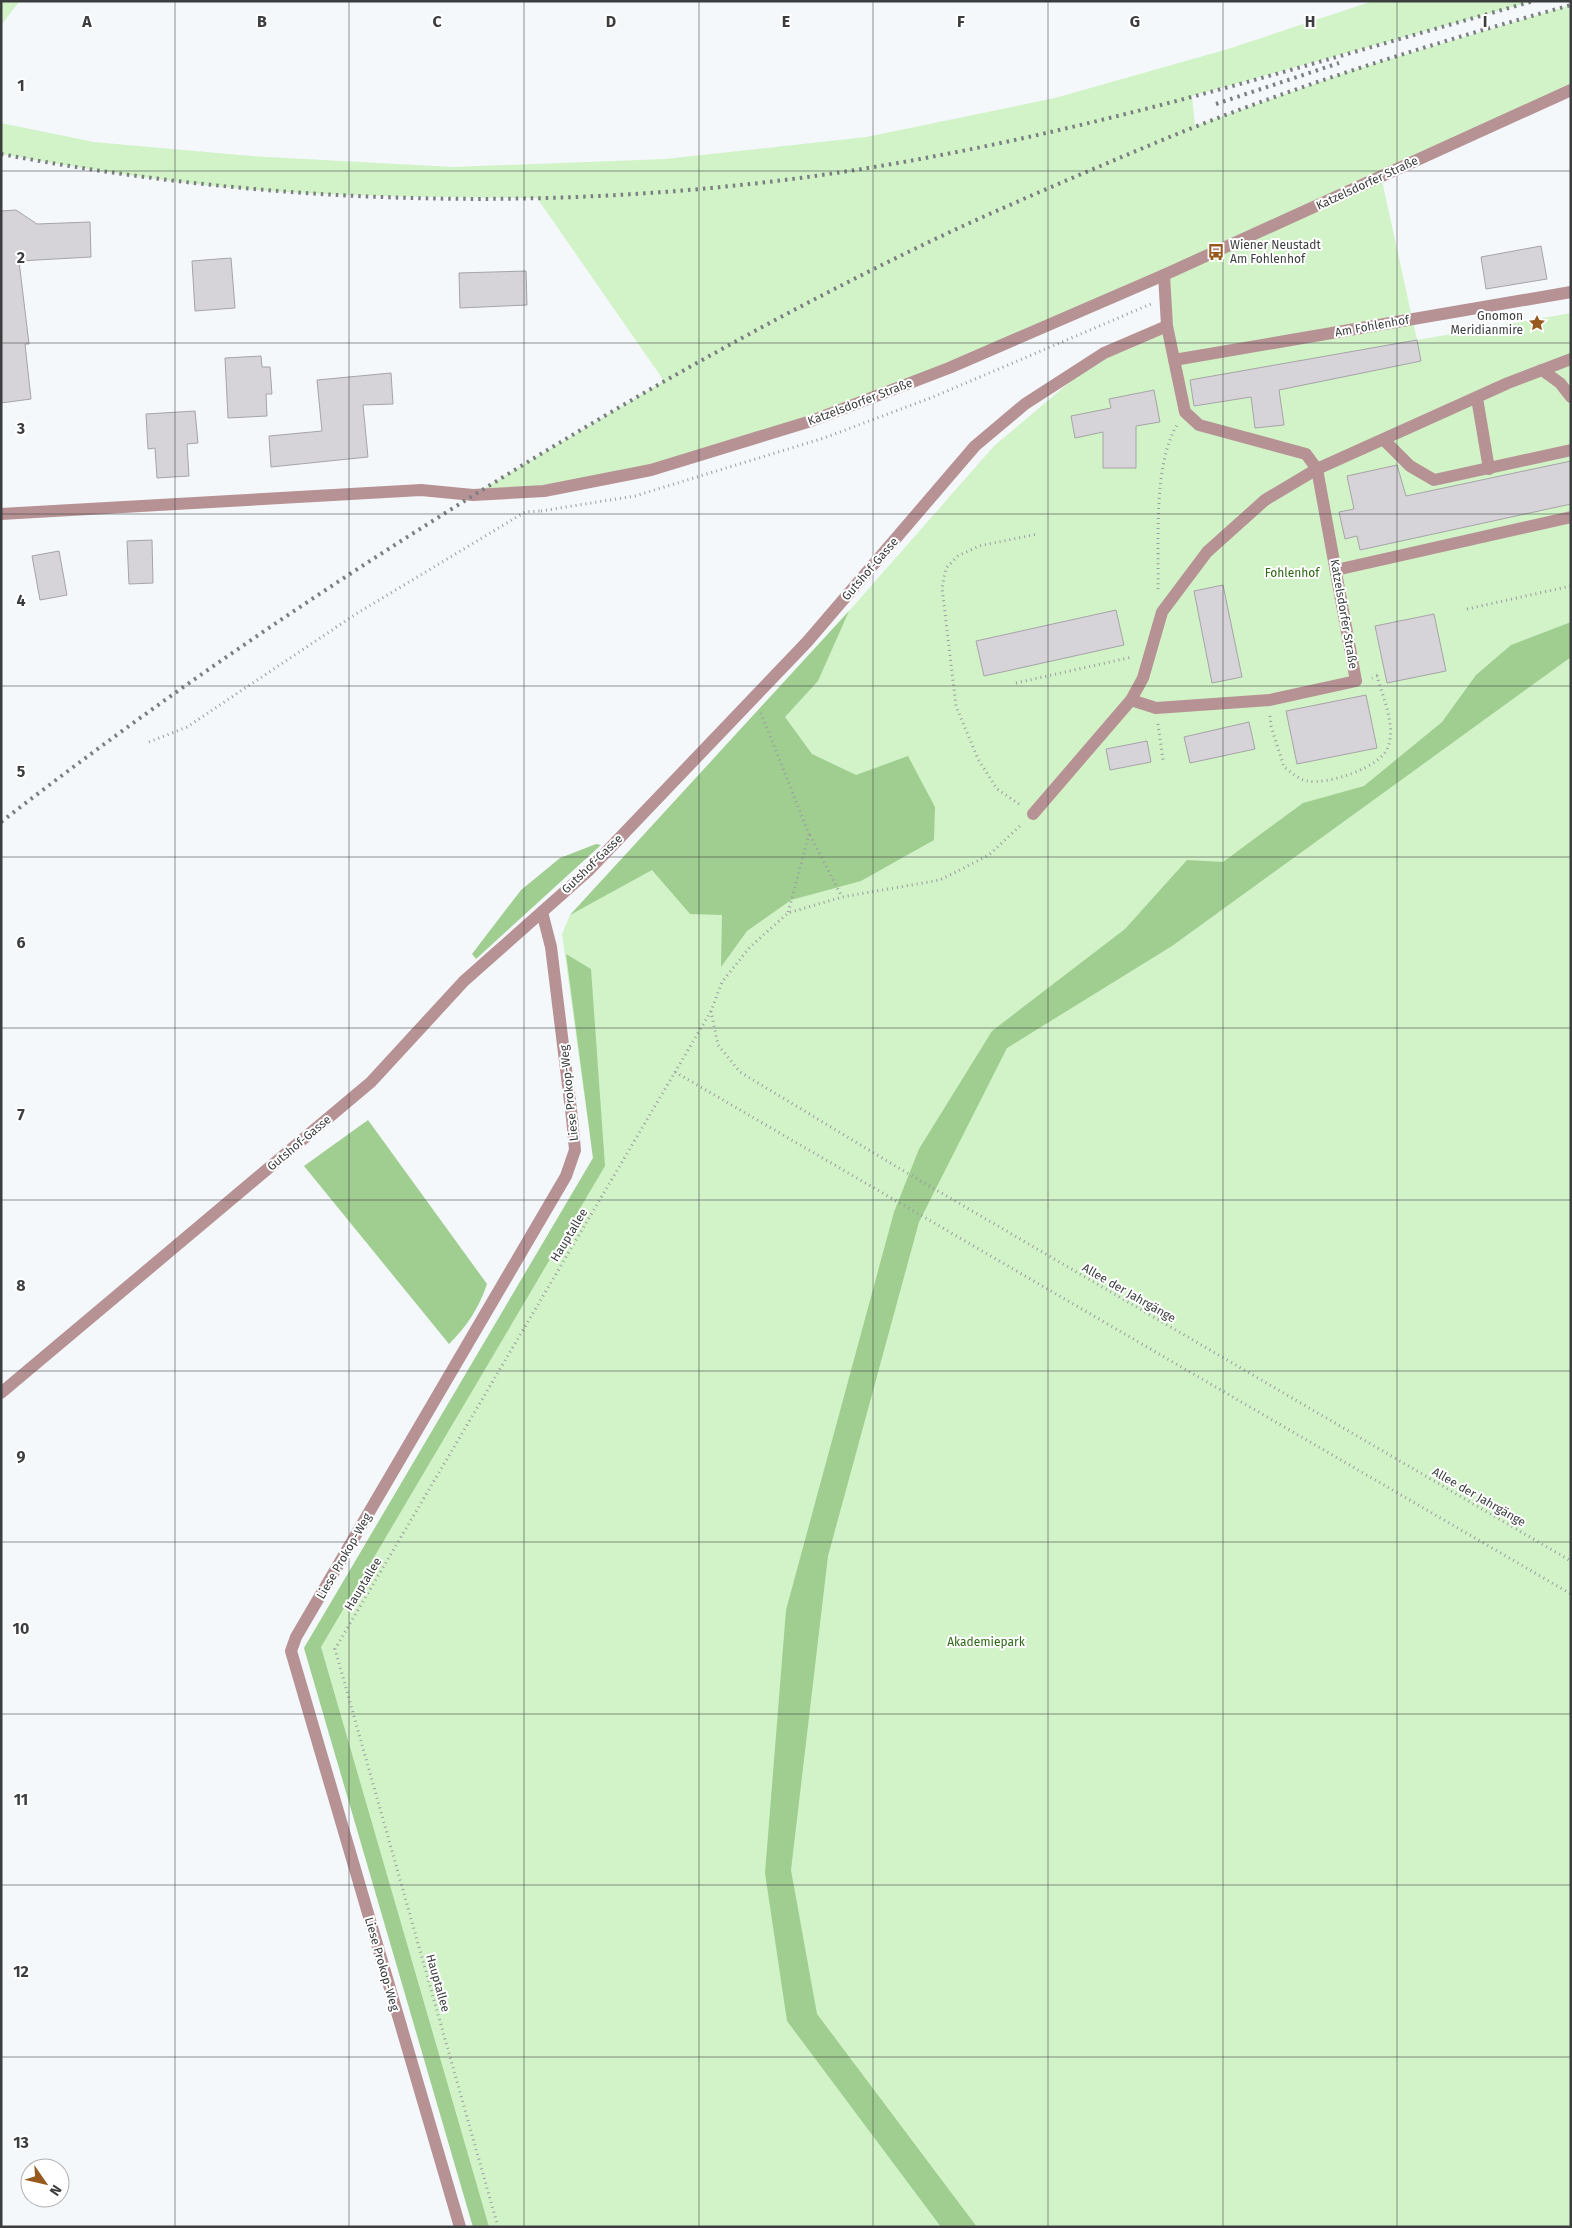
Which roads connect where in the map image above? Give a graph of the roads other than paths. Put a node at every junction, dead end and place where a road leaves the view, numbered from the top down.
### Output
1 (1571, 90) edge
2 (1164, 275) junction
3 (1571, 292) edge
4 (1167, 326) junction
5 (1571, 359) edge
6 (1174, 360) junction
7 (1542, 370) junction
8 (1571, 397) edge
9 (1477, 398) junction
10 (1384, 440) junction
11 (1571, 450) edge
12 (1489, 468) junction
13 (1317, 469) junction
14 (1, 514) edge
15 (1571, 517) edge
16 (1336, 570) junction
17 (1131, 700) junction
18 (1033, 814) road end
19 (542, 912) junction
20 (1, 1393) edge
21 (460, 2227) edge

1 - 2 street, Katzelsdorfer Straße
2 - 4 street
2 - 14 street, Katzelsdorfer Straße
3 - 6 street, Am Fohlenhof
4 - 6 street
4 - 19 street, Gutshof-Gasse
5 - 7 street
6 - 13 street
7 - 8 street
7 - 9 street
9 - 10 street
9 - 12 street
10 - 12 street
10 - 13 street
11 - 12 street
13 - 16 street, Katzelsdorfer Straße
13 - 17 street
15 - 16 street
16 - 17 street, Katzelsdorfer Straße
17 - 18 street
19 - 20 street, Gutshof-Gasse
19 - 21 street, Liese Prokop-Weg

